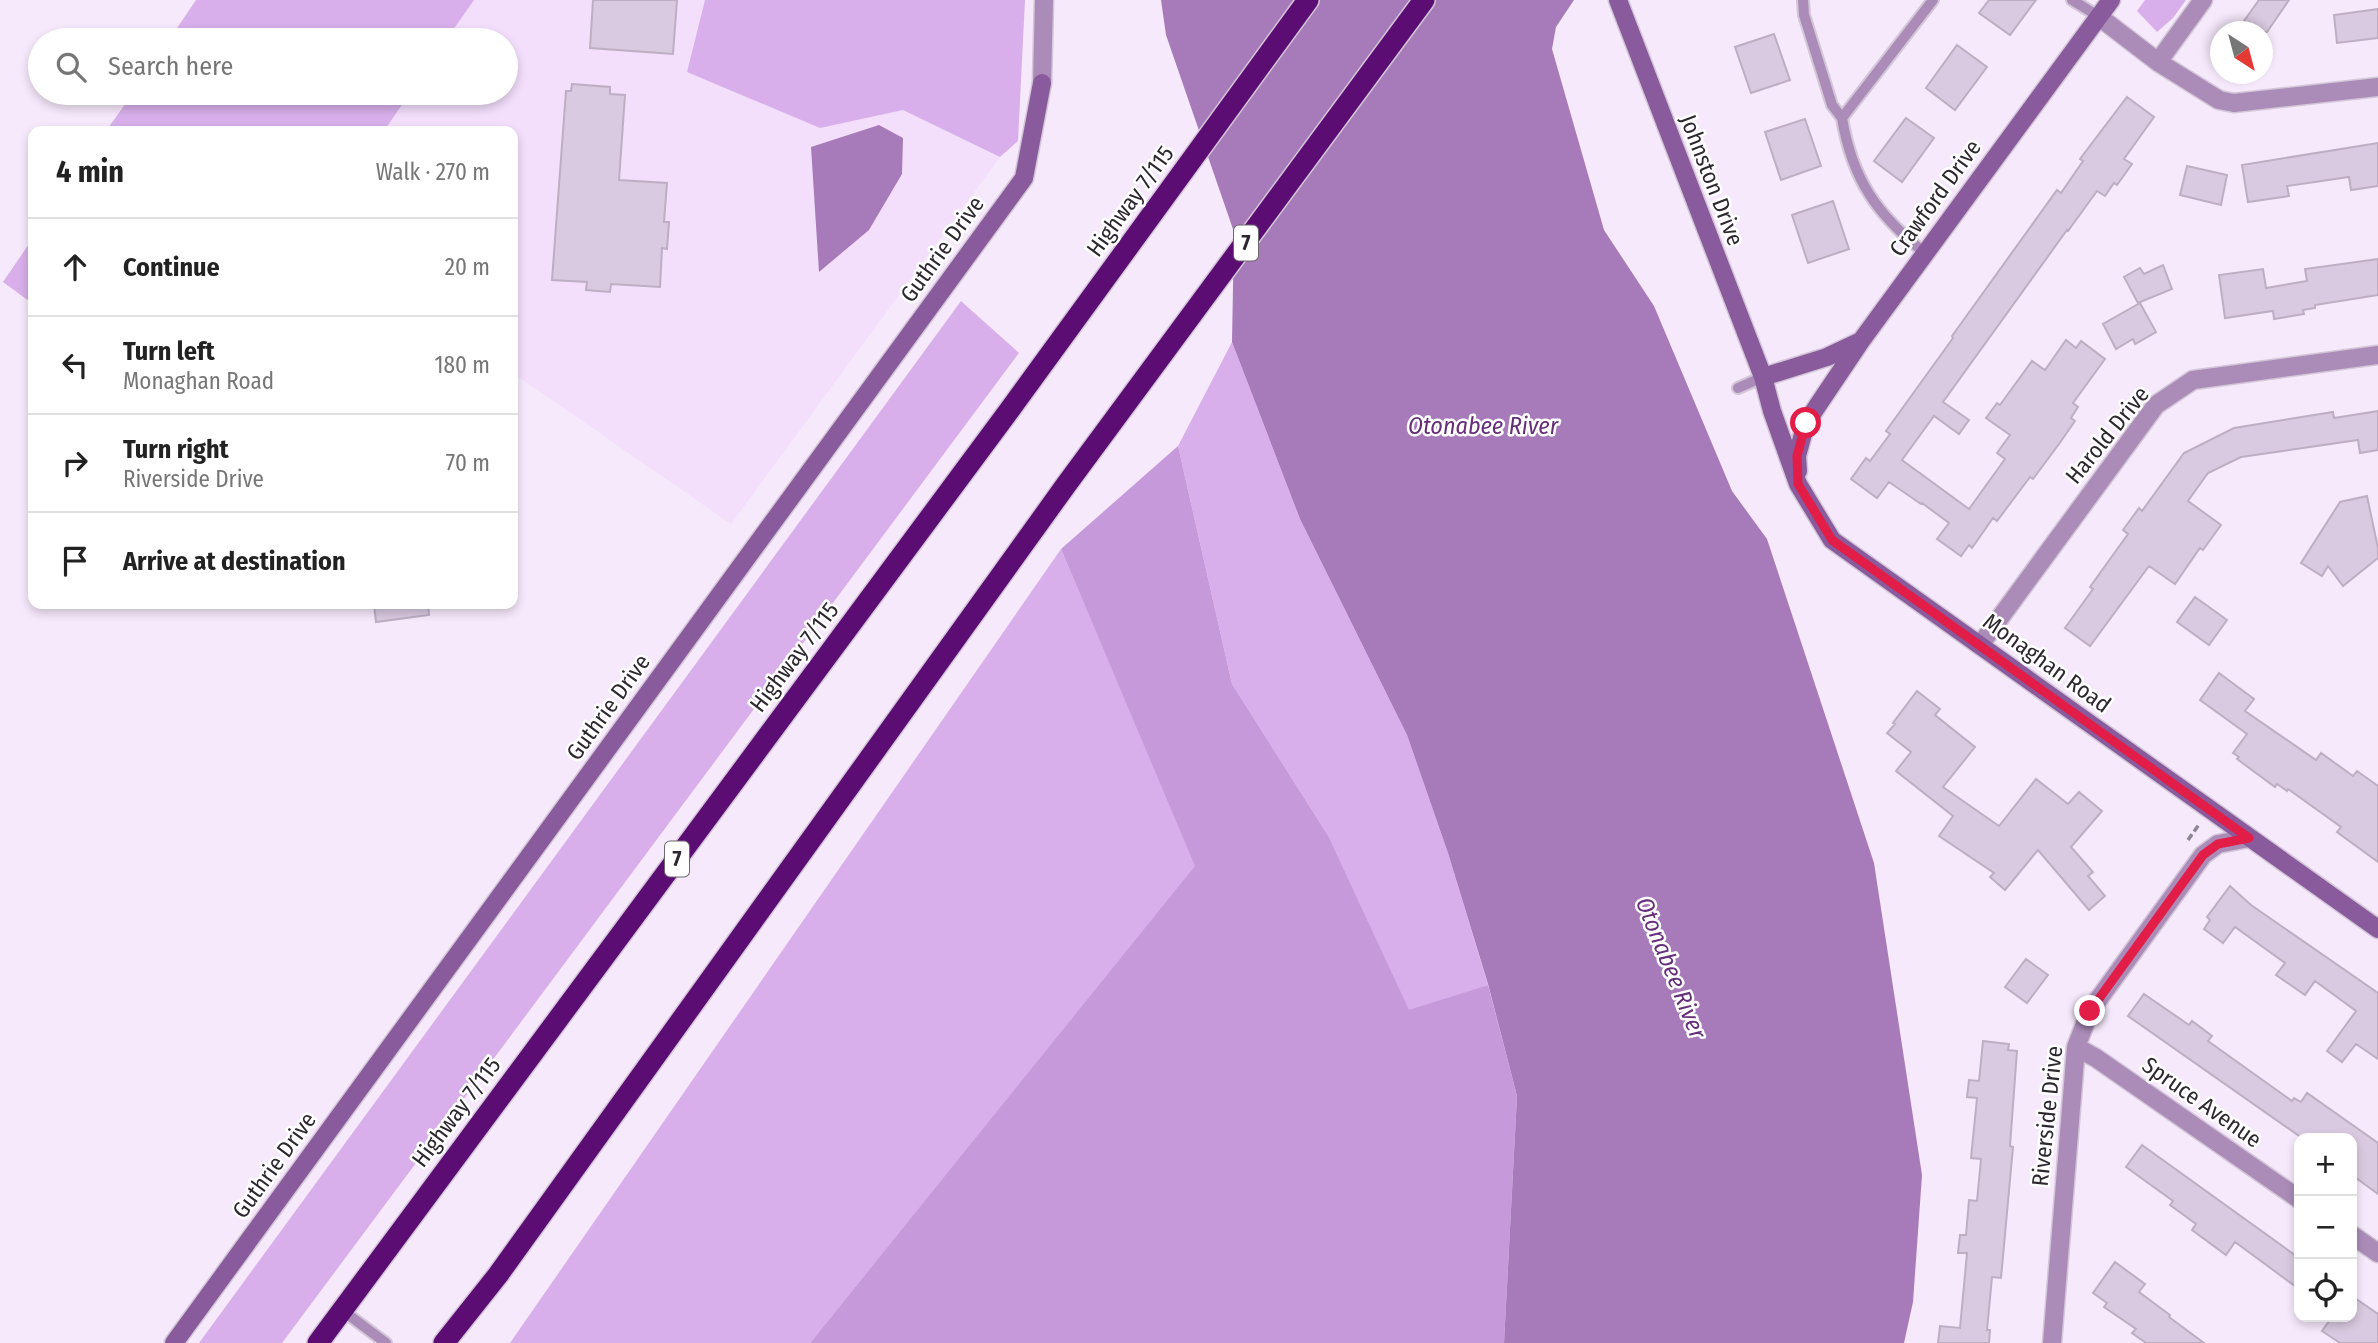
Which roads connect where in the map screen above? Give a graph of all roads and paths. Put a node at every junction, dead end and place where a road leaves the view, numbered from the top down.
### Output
1 (1044, 0) edge
2 (1308, 0) edge
3 (1424, 0) edge
4 (1618, 0) edge
5 (1803, 0) edge
6 (1933, 0) edge
7 (2072, 0) edge
8 (2111, 0) edge
9 (2203, 0) edge
10 (2098, 16) junction
11 (2158, 62) junction
12 (2378, 87) edge
13 (1842, 118) junction
14 (1925, 253) junction
15 (1861, 341) junction
16 (2378, 355) edge
17 (1763, 377) junction
18 (1738, 388) dead end
19 (1798, 484) junction
20 (1980, 645) junction
21 (2249, 838) junction
22 (2378, 929) edge
23 (2076, 1047) junction
24 (2295, 1196) edge
25 (2357, 1238) edge
26 (2378, 1253) edge
27 (498, 1275) junction
28 (342, 1310) junction
29 (174, 1343) edge
30 (318, 1343) edge
31 (386, 1343) edge
32 (444, 1343) edge
33 (452, 1343) edge
34 (2052, 1343) edge

1 - 29 street, Guthrie Drive
2 - 28 highway, Highway 7/115 / 7
3 - 27 highway, 7
4 - 17 street, Johnston Drive
5 - 13 lane
6 - 13 lane
7 - 10 lane
8 - 10 street, Crawford Drive
9 - 11 street
10 - 11 street
10 - 14 street, Crawford Drive
11 - 12 street
13 - 14 lane
14 - 15 street, Crawford Drive
15 - 17 street, Crawford Drive
15 - 19 street
16 - 20 street, Harold Drive
17 - 18 lane
17 - 19 street, Monaghan Road
19 - 20 street, Monaghan Road
20 - 21 street, Monaghan Road
21 - 22 street, Monaghan Road
21 - 23 street, Riverside Drive
23 - 24 street, Spruce Avenue
23 - 34 street, Riverside Drive
25 - 26 street
27 - 32 highway, 7
27 - 33 highway
28 - 30 highway, Highway 7/115 / 7
28 - 31 lane

